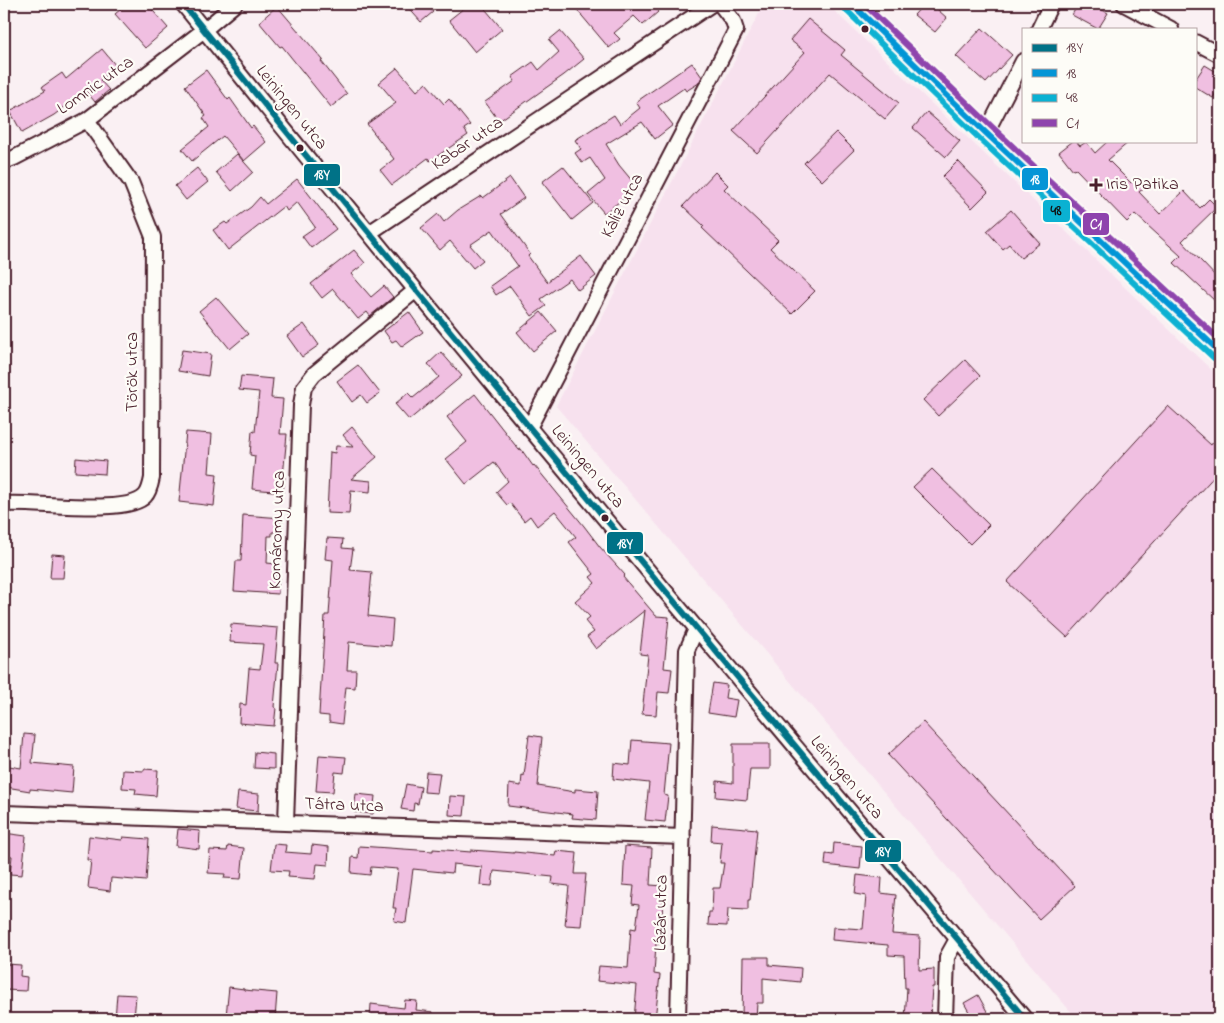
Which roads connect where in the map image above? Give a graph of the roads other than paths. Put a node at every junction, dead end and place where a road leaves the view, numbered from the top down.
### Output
1 (183, 4) edge
2 (235, 4) edge
3 (712, 4) edge
4 (720, 4) edge
5 (852, 4) edge
6 (1051, 4) edge
7 (1124, 4) edge
8 (1039, 28) edge
9 (1169, 28) edge
10 (204, 30) junction
11 (1196, 43) edge
12 (1220, 55) edge
13 (1022, 63) edge
14 (87, 120) junction
15 (986, 133) junction
16 (4, 162) edge
17 (369, 233) junction
18 (416, 290) junction
19 (1220, 352) edge
20 (530, 428) junction
21 (4, 504) edge
22 (696, 629) junction
23 (4, 813) edge
24 (286, 822) junction
25 (683, 837) junction
26 (957, 939) junction
27 (678, 1019) edge
28 (945, 1019) edge
29 (1025, 1019) edge

1 - 10 street, Leiningen utca
2 - 10 street, Lomnic utca
3 - 17 street, Kabar utca
4 - 20 street, Káliz utca
5 - 15 street
6 - 8 street
7 - 9 street
10 - 14 street, Lomnic utca
10 - 17 street, Leiningen utca
11 - 12 street
13 - 15 street
14 - 16 street, Lomnic utca
14 - 21 street, Török utca
15 - 19 street
17 - 18 street, Leiningen utca
18 - 20 street, Leiningen utca
18 - 24 street, Komáromy utca
20 - 22 street, Leiningen utca
22 - 25 street, Lázár utca
22 - 26 street, Leiningen utca
23 - 24 street, Tátra utca
24 - 25 street, Tátra utca
25 - 27 street, Lázár utca
26 - 28 street
26 - 29 street, Leiningen utca

